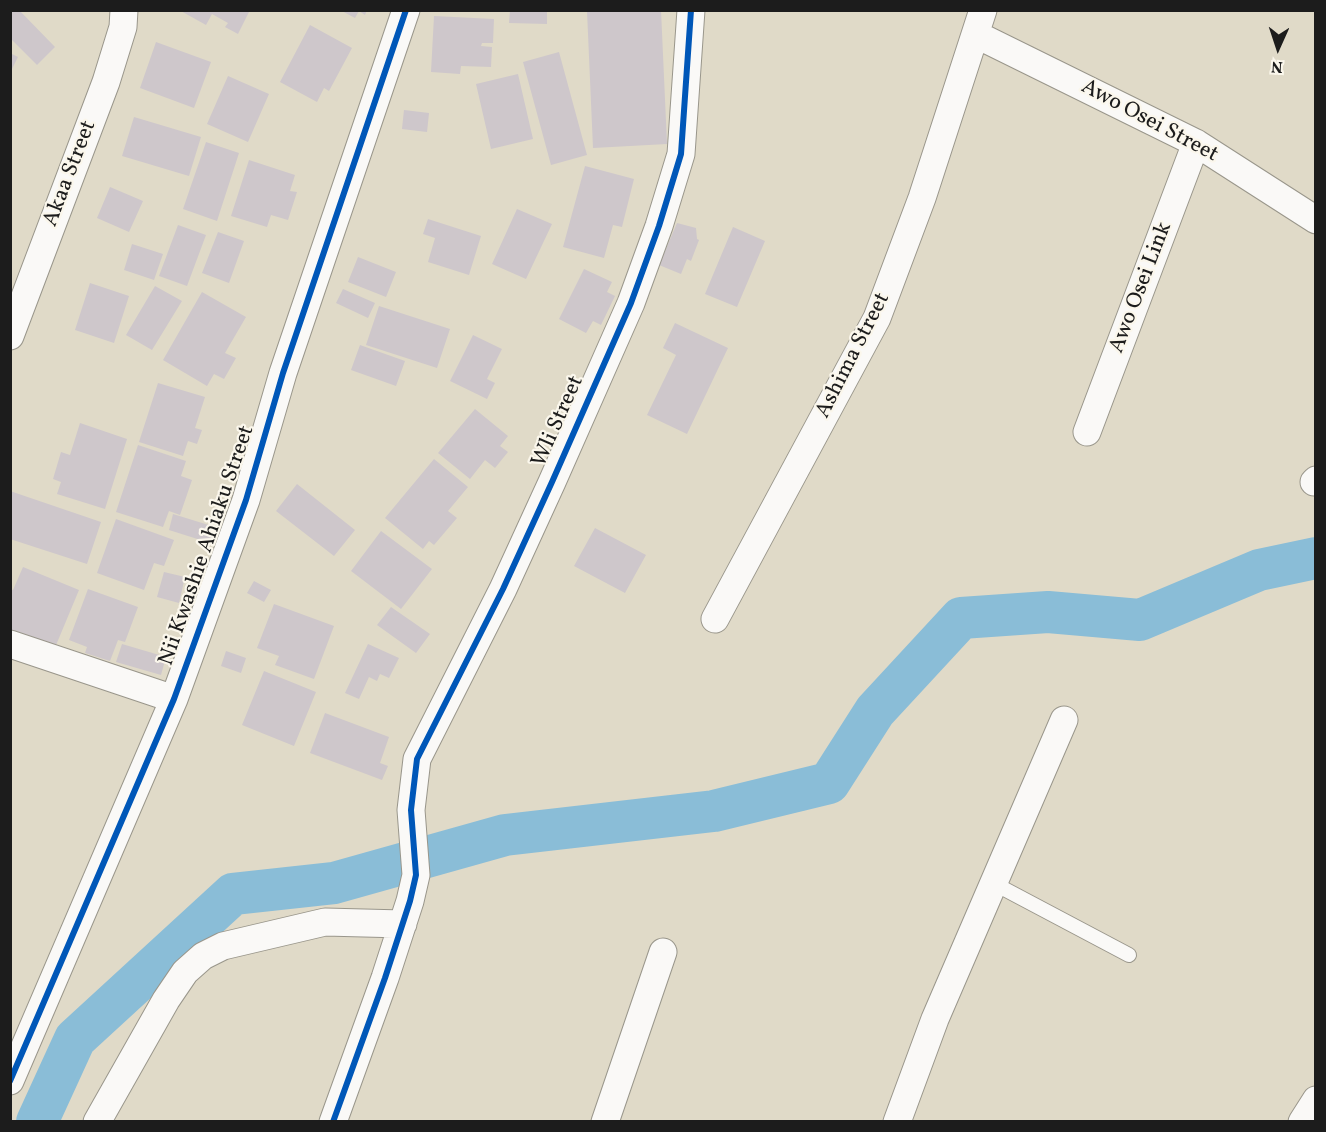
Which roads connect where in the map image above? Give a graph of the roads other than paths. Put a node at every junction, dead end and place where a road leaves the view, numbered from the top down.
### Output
1 (124, 10) edge
2 (406, 10) edge
3 (691, 10) edge
4 (980, 23) edge
5 (1196, 144) junction
6 (1316, 220) edge
7 (10, 336) edge
8 (1087, 432) dead end
9 (715, 619) dead end
10 (10, 644) edge
11 (174, 699) junction
12 (1064, 720) dead end
13 (993, 883) junction
14 (404, 924) junction
15 (663, 952) dead end
16 (1129, 955) dead end
17 (10, 1081) edge
18 (1316, 1100) edge
19 (97, 1122) edge
20 (333, 1122) edge
21 (604, 1122) edge
22 (897, 1122) edge
23 (1302, 1122) edge

1 - 7 street, Akaa Street
2 - 11 street, Nii Kwashie Ahiaku Street
3 - 14 street, Wli Street
4 - 5 street, Awo Osei Street
4 - 9 street, Ashima Street
5 - 6 street, Awo Osei Street
5 - 8 street, Awo Osei Link
10 - 11 street
11 - 17 street, Nii Kwashie Ahiaku Street
12 - 13 street
13 - 16 lane
13 - 22 street
14 - 19 street
14 - 20 street, Wli Street
15 - 21 street
18 - 23 street

